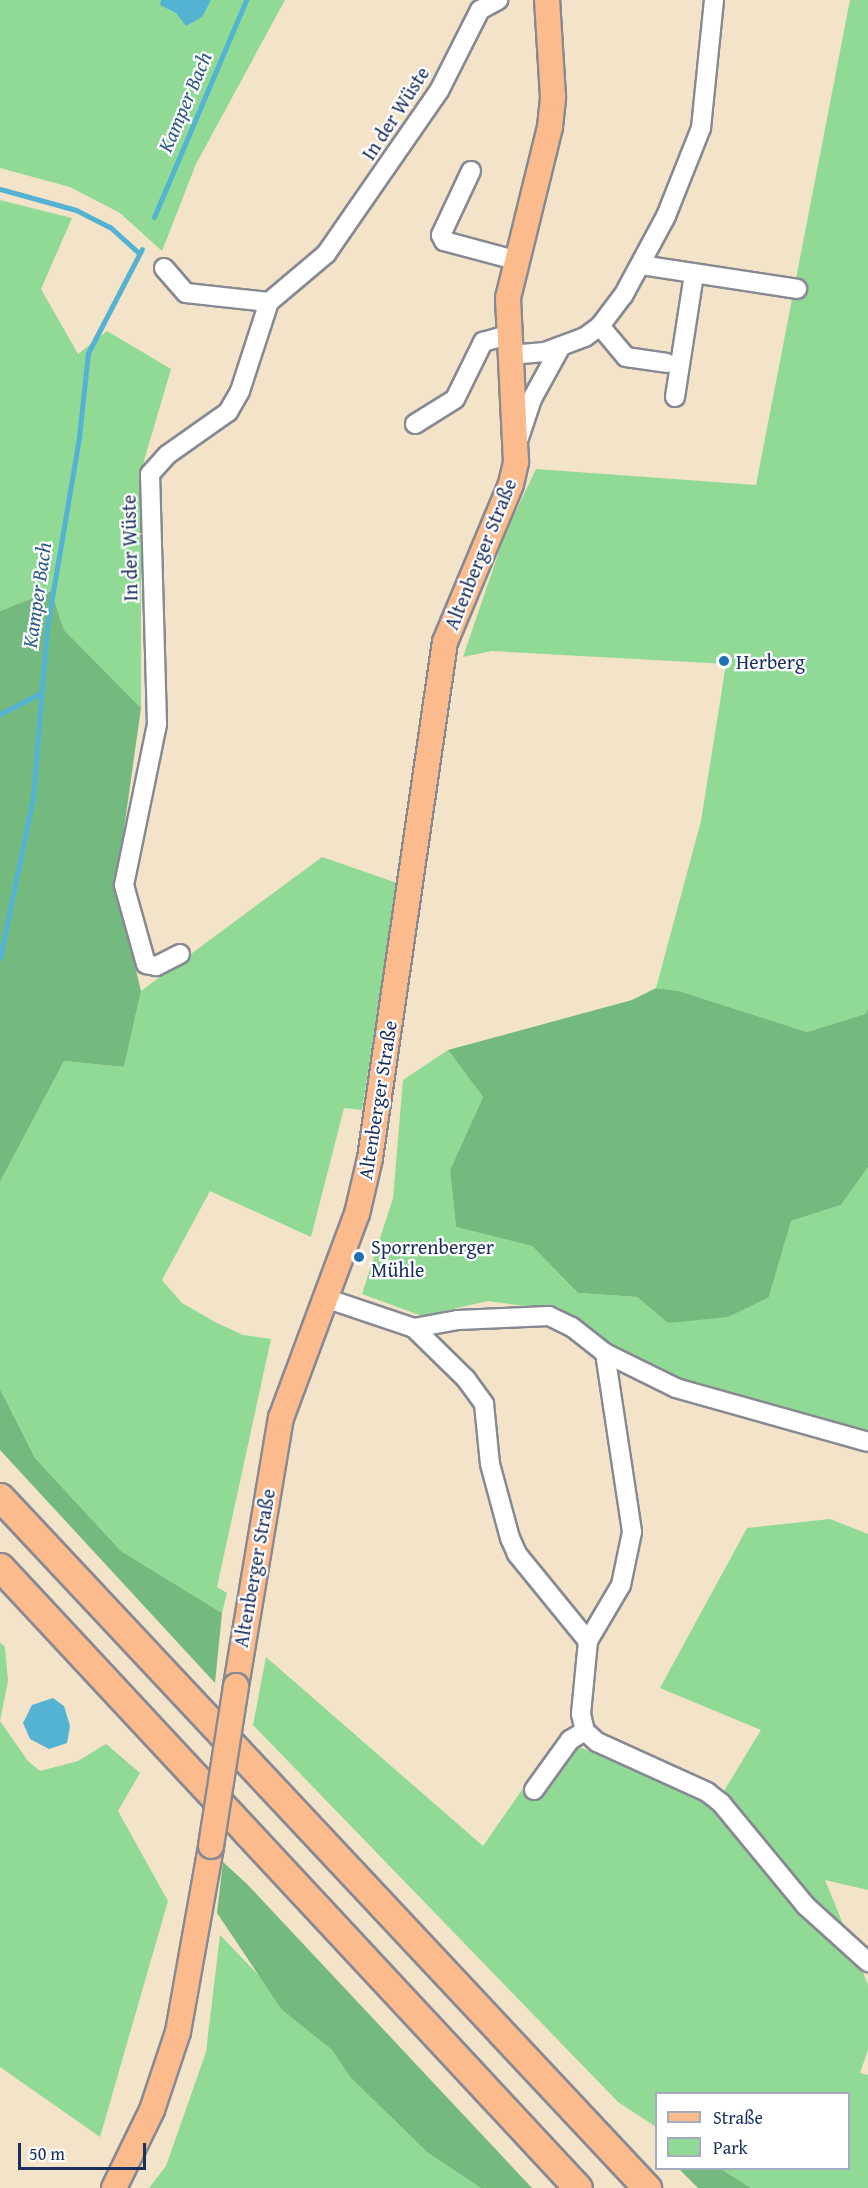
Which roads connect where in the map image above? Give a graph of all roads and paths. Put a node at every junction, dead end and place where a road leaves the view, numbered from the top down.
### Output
1 (498, 0) edge
2 (548, 0) edge
3 (714, 0) edge
4 (471, 171) dead end
5 (515, 260) junction
6 (641, 265) junction
7 (164, 268) dead end
8 (694, 274) junction
9 (797, 289) dead end
10 (269, 302) junction
11 (600, 326) junction
12 (509, 345) junction
13 (560, 348) junction
14 (667, 363) dead end
15 (675, 397) dead end
16 (415, 424) dead end
17 (517, 443) junction
18 (180, 954) dead end
19 (325, 1298) junction
20 (414, 1328) junction
21 (604, 1353) junction
22 (868, 1442) edge
23 (0, 1497) edge
24 (0, 1568) edge
25 (588, 1641) junction
26 (585, 1731) junction
27 (534, 1790) dead end
28 (868, 1962) edge
29 (114, 2188) edge
30 (578, 2188) edge
31 (647, 2188) edge

1 - 10 street, In der Wüste
2 - 5 main road, Altenberger Straße
3 - 6 street
4 - 5 street
5 - 12 main road, Altenberger Straße
6 - 8 street
6 - 11 street
7 - 10 street
8 - 9 street
8 - 15 street
10 - 18 street, In der Wüste
11 - 13 street
11 - 14 street
12 - 13 street
12 - 16 street
12 - 17 main road, Altenberger Straße
13 - 17 street
17 - 19 main road, Altenberger Straße
19 - 20 street
19 - 29 main road, Altenberger Straße, bridge
20 - 21 street
20 - 25 street
21 - 22 street
21 - 25 street
23 - 31 highway
24 - 30 highway
25 - 26 street
26 - 27 street
26 - 28 street

